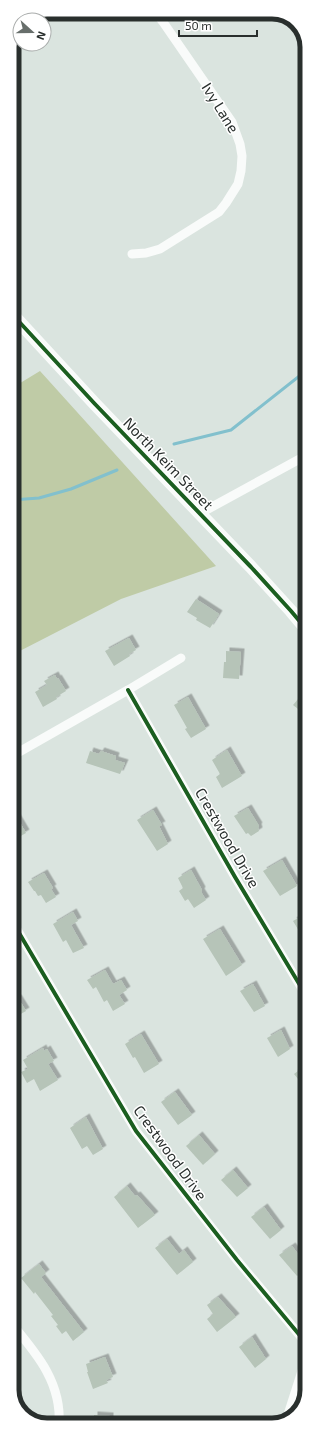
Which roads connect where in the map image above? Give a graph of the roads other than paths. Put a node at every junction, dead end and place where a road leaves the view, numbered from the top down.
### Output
1 (161, 19) edge
2 (132, 254) dead end
3 (19, 322) edge
4 (300, 459) edge
5 (199, 514) junction
6 (300, 622) edge
7 (181, 658) dead end
8 (128, 690) junction
9 (19, 752) edge
10 (19, 933) edge
11 (300, 985) edge
12 (19, 1332) edge
13 (300, 1336) edge
14 (300, 1384) edge
15 (292, 1409) edge
16 (59, 1418) edge

1 - 2 street, Ivy Lane
3 - 5 street, North Keim Street
4 - 5 street
5 - 6 street, North Keim Street
7 - 8 street
8 - 9 street
8 - 11 street, Crestwood Drive
10 - 13 street, Crestwood Drive
12 - 16 street
14 - 15 street

